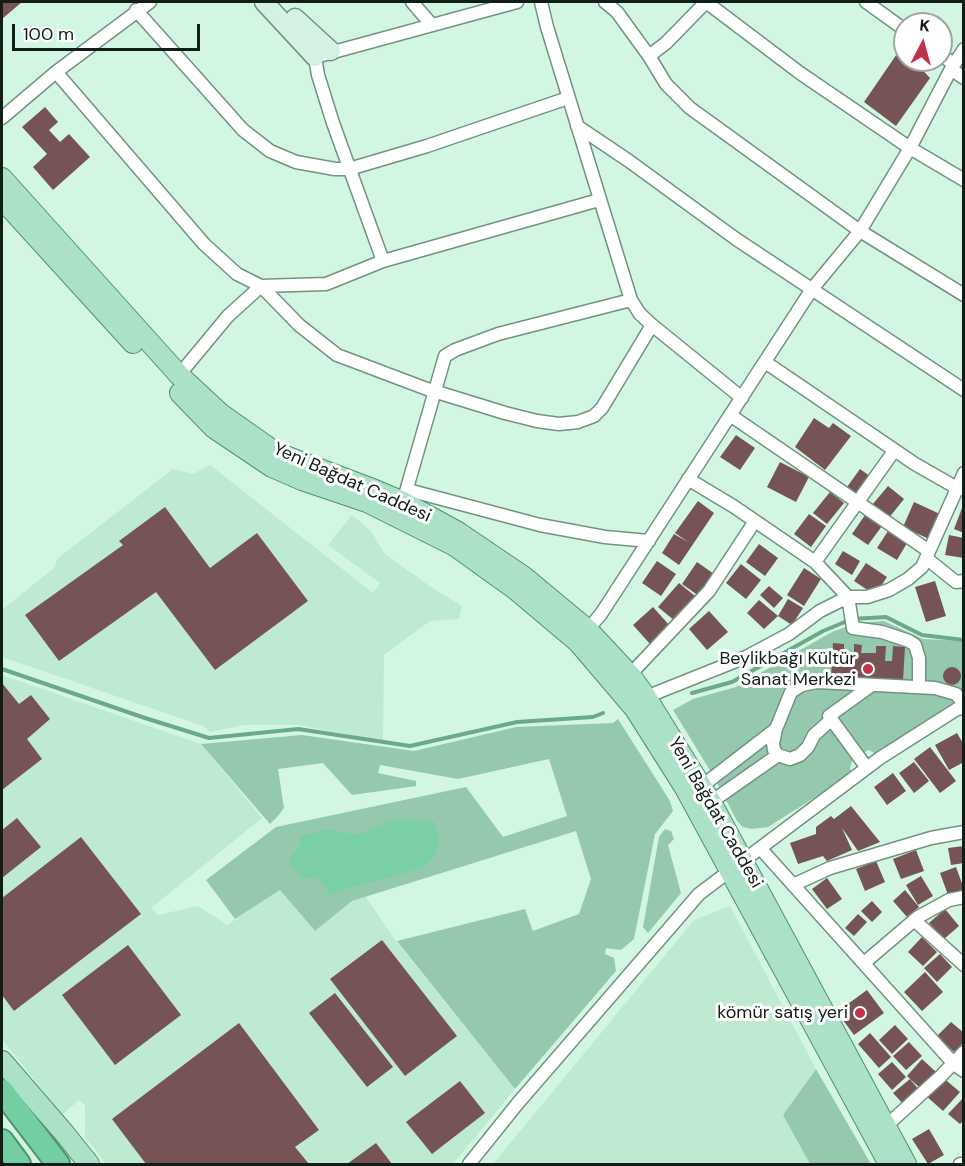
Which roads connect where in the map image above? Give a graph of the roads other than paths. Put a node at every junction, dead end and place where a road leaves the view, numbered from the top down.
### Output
1 (150, 2) edge
2 (264, 2) edge
3 (279, 2) edge
4 (412, 2) edge
5 (517, 2) edge
6 (605, 2) edge
7 (866, 2) edge
8 (543, 3) edge
9 (880, 6) edge
10 (136, 10) junction
11 (893, 18) edge
12 (431, 24) junction
13 (963, 49) edge
14 (323, 54) junction
15 (649, 56) junction
16 (953, 65) edge
17 (56, 72) junction
18 (949, 72) edge
19 (568, 98) junction
20 (2, 118) edge
21 (577, 126) junction
22 (910, 148) junction
23 (349, 169) junction
24 (2, 178) edge
25 (963, 180) edge
26 (2, 199) edge
27 (599, 200) junction
28 (860, 231) junction
29 (383, 261) junction
30 (261, 286) junction
31 (812, 289) junction
32 (963, 295) edge
33 (631, 300) junction
34 (652, 325) junction
35 (765, 362) junction
36 (179, 375) junction
37 (963, 390) edge
38 (435, 391) junction
39 (742, 398) junction
40 (730, 415) junction
41 (894, 450) junction
42 (963, 473) edge
43 (688, 479) junction
44 (960, 488) edge
45 (405, 496) junction
46 (858, 502) junction
47 (755, 521) junction
48 (649, 540) junction
49 (927, 554) junction
50 (815, 562) junction
51 (963, 581) edge
52 (848, 597) junction
53 (583, 636) junction
54 (624, 681) junction
55 (872, 685) junction
56 (919, 687) junction
57 (646, 697) junction
58 (963, 706) edge
59 (832, 719) junction
60 (776, 729) junction
61 (778, 755) junction
62 (867, 768) junction
63 (706, 794) junction
64 (963, 832) edge
65 (760, 848) junction
66 (736, 866) junction
67 (793, 885) junction
68 (963, 897) edge
69 (914, 920) junction
70 (864, 963) junction
71 (963, 965) edge
72 (963, 1052) edge
73 (2, 1061) edge
74 (959, 1068) edge
75 (2, 1091) edge
76 (885, 1127) junction
77 (2, 1141) edge
78 (19, 1164) edge
79 (58, 1164) edge
80 (89, 1164) edge
81 (469, 1164) edge
82 (889, 1164) edge
83 (906, 1164) edge

1 - 10 street
2 - 14 main road
3 - 14 main road
4 - 12 street
5 - 12 street
6 - 15 street
7 - 9 street
8 - 19 street
9 - 11 street
10 - 17 street
10 - 23 street
12 - 14 street
13 - 16 street
14 - 23 street
15 - 22 street
15 - 28 street
17 - 20 street
17 - 30 street
18 - 22 street
19 - 21 street
19 - 23 street
21 - 27 street
21 - 31 street
22 - 25 street
22 - 28 street
23 - 29 street
24 - 36 main road, Yeni Bağdat Caddesi
26 - 53 main road, Yeni Bağdat Caddesi
27 - 29 street
27 - 33 street
28 - 31 street
28 - 32 street
29 - 30 street
30 - 36 street
30 - 38 street
31 - 35 street
31 - 37 street
33 - 34 street
33 - 38 street
34 - 38 street
34 - 39 street
35 - 39 street
35 - 41 street
36 - 45 main road, Yeni Bağdat Caddesi
38 - 45 street
39 - 40 street
40 - 43 street
40 - 46 street
41 - 44 street
41 - 46 street
42 - 44 street
43 - 47 street
43 - 48 street
44 - 49 street
45 - 48 street
45 - 53 main road, Yeni Bağdat Caddesi
46 - 49 street
46 - 50 street
47 - 50 street
47 - 54 street
48 - 53 street
49 - 51 street
49 - 52 street
50 - 52 street
52 - 56 street
52 - 57 street
53 - 54 main road, Yeni Bağdat Caddesi
54 - 57 main road, Yeni Bağdat Caddesi
54 - 66 main road, Yeni Bağdat Caddesi
55 - 56 street
55 - 59 street
55 - 60 street
56 - 58 street
57 - 63 main road, Yeni Bağdat Caddesi
58 - 62 street
59 - 61 street
59 - 62 street
60 - 61 street
60 - 63 street
61 - 63 street
62 - 65 street
63 - 66 main road, Yeni Bağdat Caddesi
64 - 67 street
65 - 66 street
65 - 67 street
66 - 76 main road, Yeni Bağdat Caddesi
66 - 81 street
66 - 82 main road, Yeni Bağdat Caddesi
67 - 70 street
68 - 69 street
69 - 70 street
69 - 71 street
70 - 74 street
72 - 74 street
73 - 80 main road
74 - 76 street
75 - 79 highway
76 - 83 main road, Yeni Bağdat Caddesi
77 - 78 highway

